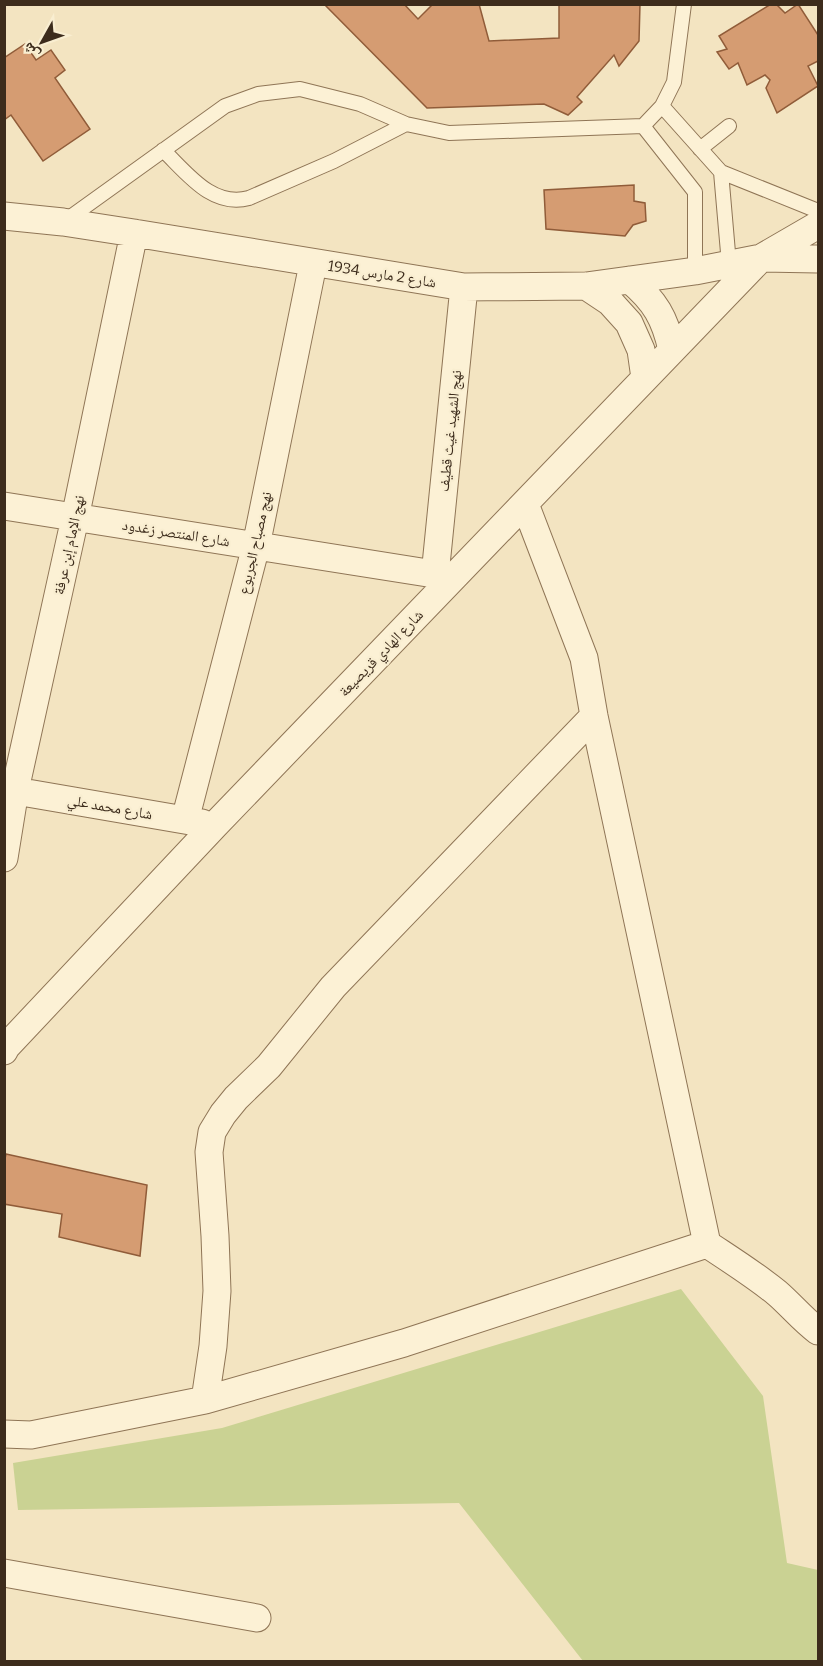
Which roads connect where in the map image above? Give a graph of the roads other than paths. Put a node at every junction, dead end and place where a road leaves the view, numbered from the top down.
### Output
1 (684, 4) edge
2 (662, 106) junction
3 (406, 124) junction
4 (643, 126) junction
5 (729, 126) dead end
6 (700, 149) junction
7 (163, 150) junction
8 (721, 172) junction
9 (819, 211) edge
10 (4, 216) edge
11 (63, 222) junction
12 (134, 233) junction
13 (814, 249) edge
14 (761, 258) junction
15 (313, 264) junction
16 (729, 264) junction
17 (695, 271) junction
18 (630, 280) junction
19 (586, 286) junction
20 (464, 287) junction
21 (672, 350) junction
22 (645, 378) junction
23 (525, 504) junction
24 (4, 506) edge
25 (75, 518) junction
26 (256, 546) junction
27 (444, 576) junction
28 (594, 716) junction
29 (10, 790) edge
30 (185, 820) junction
31 (215, 825) junction
32 (4, 858) edge
33 (5, 1048) edge
34 (707, 1244) junction
35 (819, 1331) edge
36 (205, 1400) junction
37 (4, 1434) edge
38 (4, 1573) edge
39 (257, 1618) dead end

1 - 2 lane
2 - 4 lane
2 - 6 lane
3 - 4 lane
3 - 7 lane
3 - 7 lane
4 - 17 lane
5 - 6 lane
6 - 8 lane
7 - 11 lane
8 - 9 lane
8 - 16 lane
10 - 11 street, شارع 2 مارس 1934
11 - 12 street, شارع 2 مارس 1934
12 - 15 street, شارع 2 مارس 1934
12 - 25 street, نهج الإمام إبن عرفة
13 - 14 street
14 - 16 street, شارع 2 مارس 1934
14 - 21 street, شارع الهادي قريصيعة
15 - 20 street, شارع 2 مارس 1934
15 - 26 street, نهج مصباح الجربوع
16 - 17 street, شارع 2 مارس 1934
17 - 18 street, شارع 2 مارس 1934
18 - 19 street, شارع 2 مارس 1934
18 - 21 street
19 - 20 street, شارع 2 مارس 1934
19 - 22 street
20 - 27 street, نهج الشهيد غيث قطيف
21 - 22 street, شارع الهادي قريصيعة
22 - 23 street, شارع الهادي قريصيعة
23 - 27 street, شارع الهادي قريصيعة
23 - 28 street
24 - 25 street, شارع المنتصر زغدود
25 - 26 street, شارع المنتصر زغدود
25 - 29 street, نهج الإمام إبن عرفة
26 - 27 street, شارع المنتصر زغدود
26 - 30 street, نهج مصباح الجربوع
27 - 31 street, شارع الهادي قريصيعة
28 - 34 street
28 - 36 street
29 - 30 street, شارع محمد علي
29 - 32 street, نهج الإمام إبن عرفة
30 - 31 street, شارع محمد علي
31 - 33 street, شارع الهادي قريصيعة
34 - 35 street
34 - 36 street
36 - 37 street
38 - 39 street

